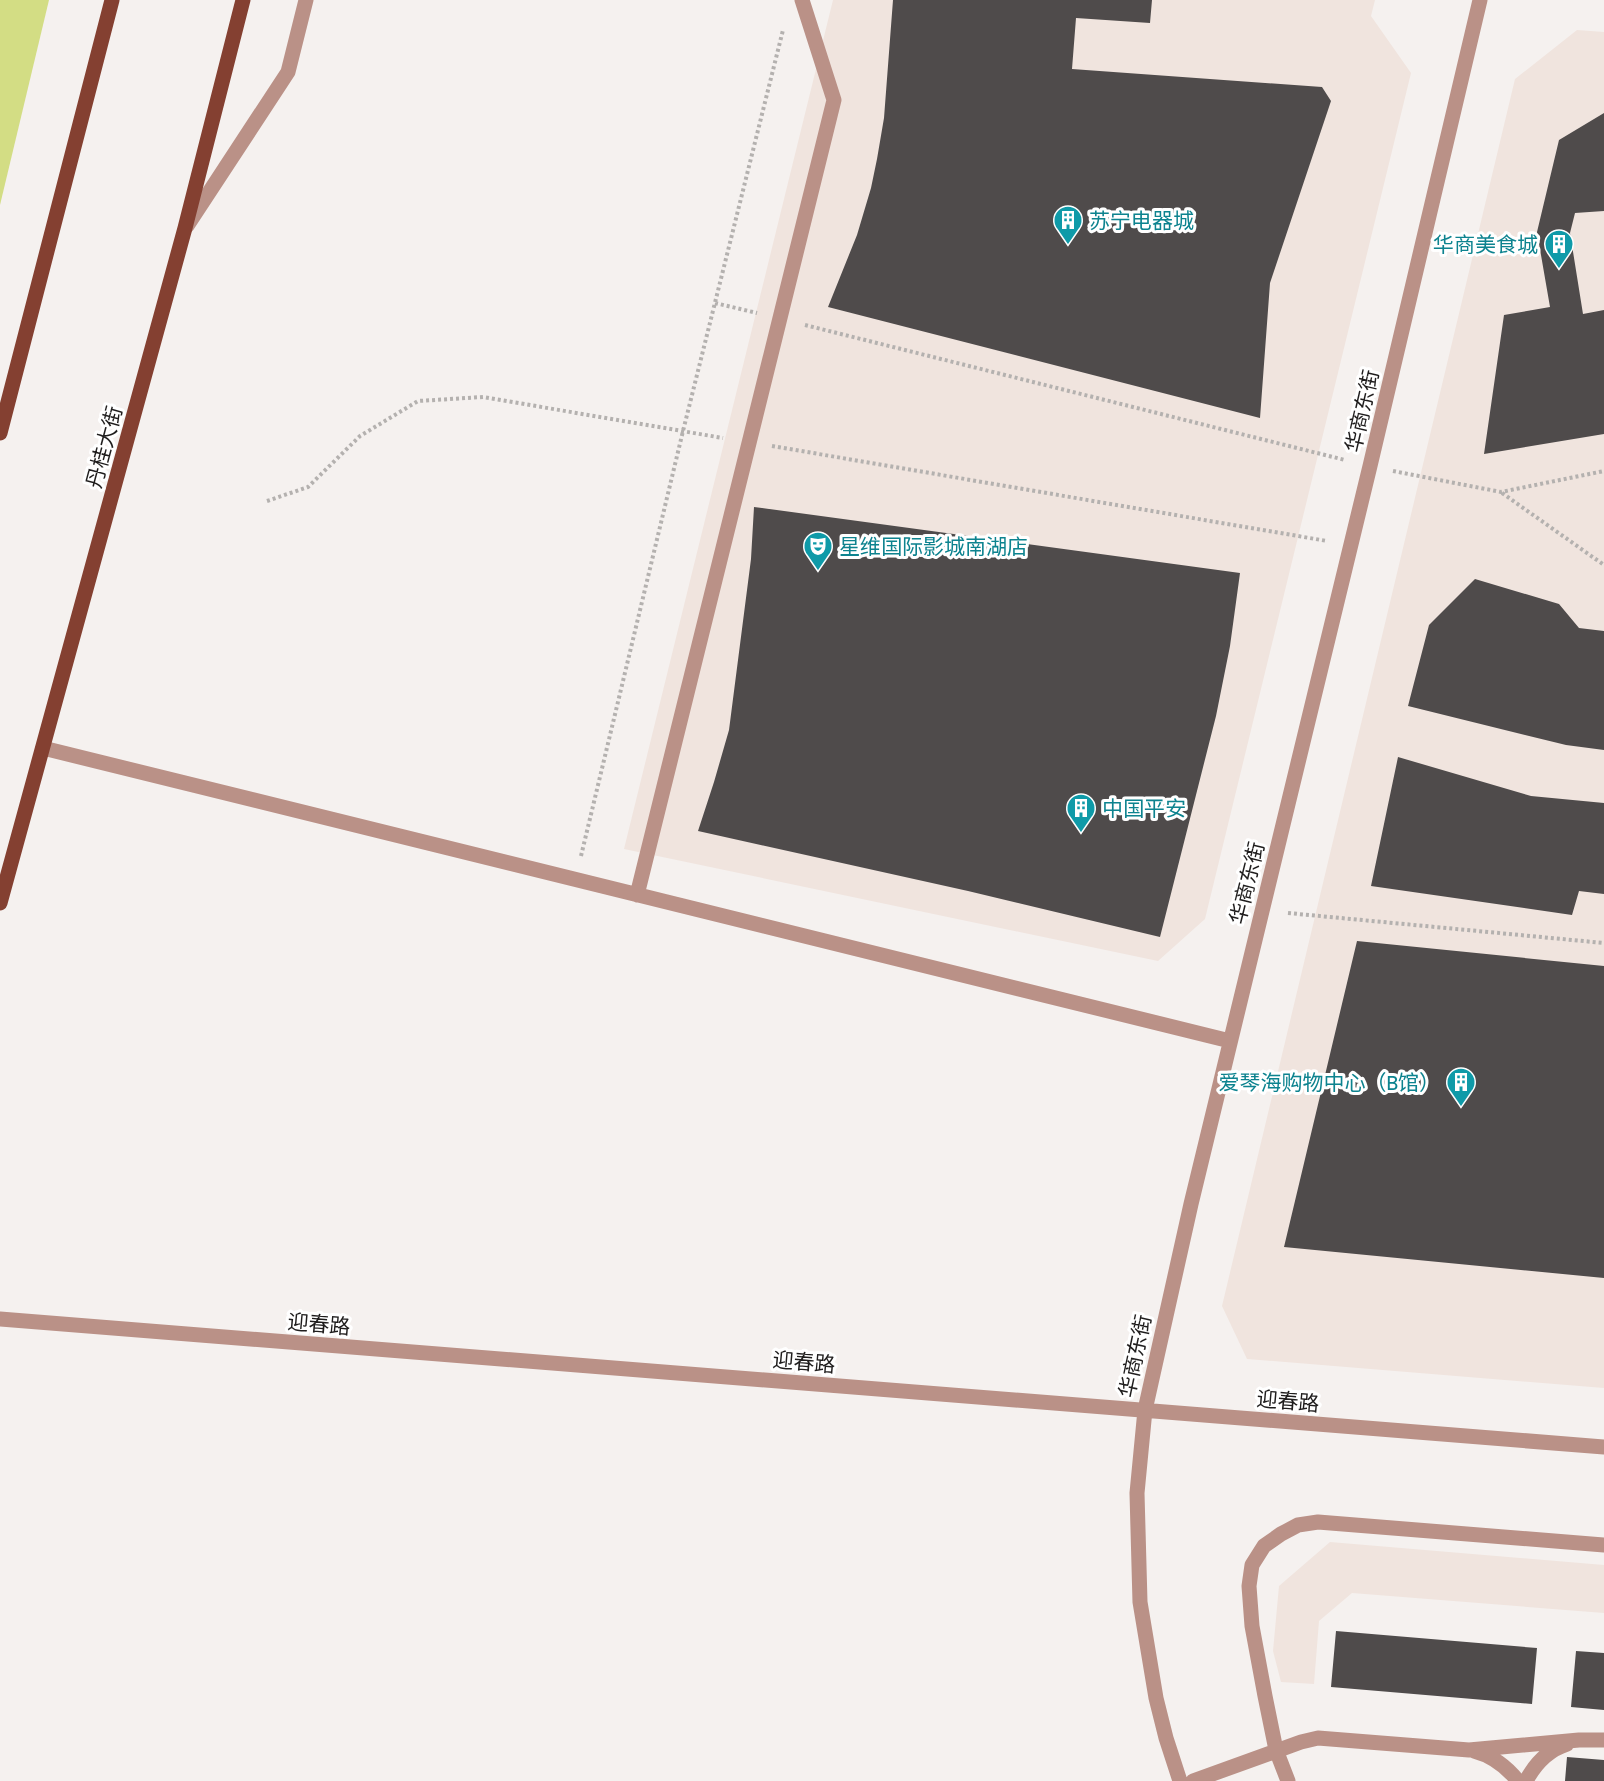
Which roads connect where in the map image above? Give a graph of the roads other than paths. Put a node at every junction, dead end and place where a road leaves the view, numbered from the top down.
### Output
1 (112, 0) edge
2 (243, 0) edge
3 (306, 0) edge
4 (802, 0) edge
5 (1480, 0) edge
6 (185, 228) junction
7 (0, 433) edge
8 (43, 748) junction
9 (638, 895) junction
10 (0, 903) edge
11 (1230, 1041) junction
12 (0, 1319) edge
13 (1145, 1410) junction
14 (1604, 1447) edge
15 (1604, 1545) edge
16 (1578, 1740) junction
17 (1604, 1740) edge
18 (1276, 1750) junction
19 (1468, 1750) junction
20 (1180, 1781) edge
21 (1193, 1781) edge
22 (1288, 1781) edge
23 (1518, 1781) edge
24 (1526, 1781) edge

1 - 7 main road
2 - 6 main road, 丹桂大街
3 - 6 street
4 - 9 street
5 - 11 street, 华商东街
6 - 8 main road, 丹桂大街
8 - 9 street
8 - 10 main road, 丹桂大街
9 - 11 street
11 - 13 street, 华商东街
12 - 13 street, 迎春路
13 - 14 street, 迎春路
13 - 20 street, 华商东街
15 - 18 street
16 - 17 street
16 - 19 street
16 - 24 street
18 - 19 street
18 - 21 street
18 - 22 street
19 - 23 street

